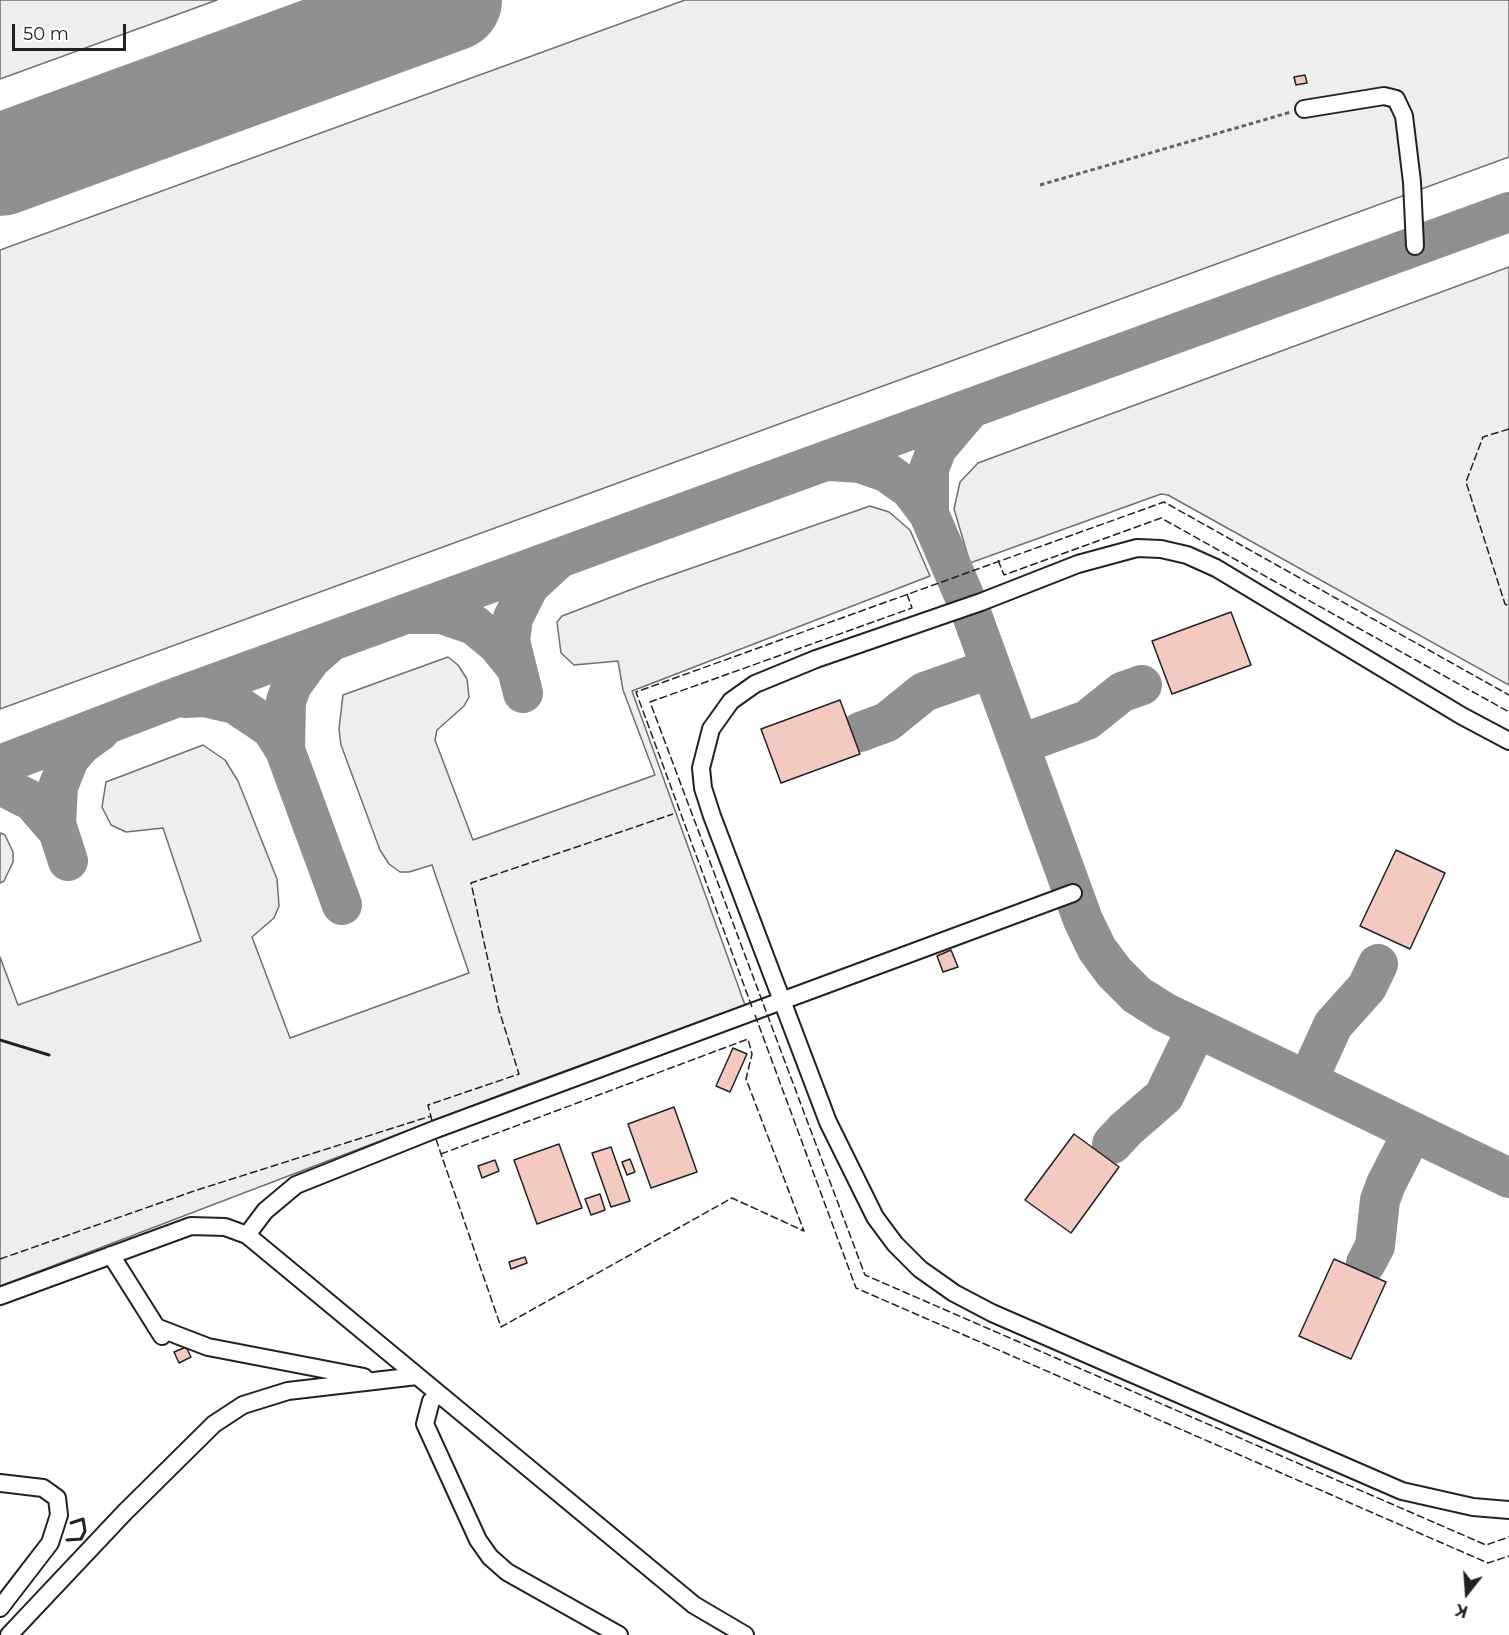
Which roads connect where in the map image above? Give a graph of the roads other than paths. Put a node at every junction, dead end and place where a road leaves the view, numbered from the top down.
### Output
1 (1304, 109) road end
2 (1415, 246) dead end
3 (1509, 741) edge
4 (1073, 893) dead end
5 (783, 1000) junction
6 (247, 1235) junction
7 (111, 1255) junction
8 (0, 1296) edge
9 (417, 1376) junction
10 (381, 1380) junction
11 (439, 1394) junction
12 (0, 1483) edge
13 (1509, 1510) edge
14 (0, 1608) edge
15 (9, 1635) edge
16 (619, 1635) edge
17 (745, 1635) edge

1 - 2 lane
3 - 5 lane
4 - 5 lane
5 - 6 lane
5 - 13 lane
6 - 7 lane
6 - 9 lane
7 - 8 lane
7 - 10 lane
9 - 10 lane
9 - 11 lane
10 - 15 lane
11 - 16 lane
11 - 17 lane
12 - 14 lane

